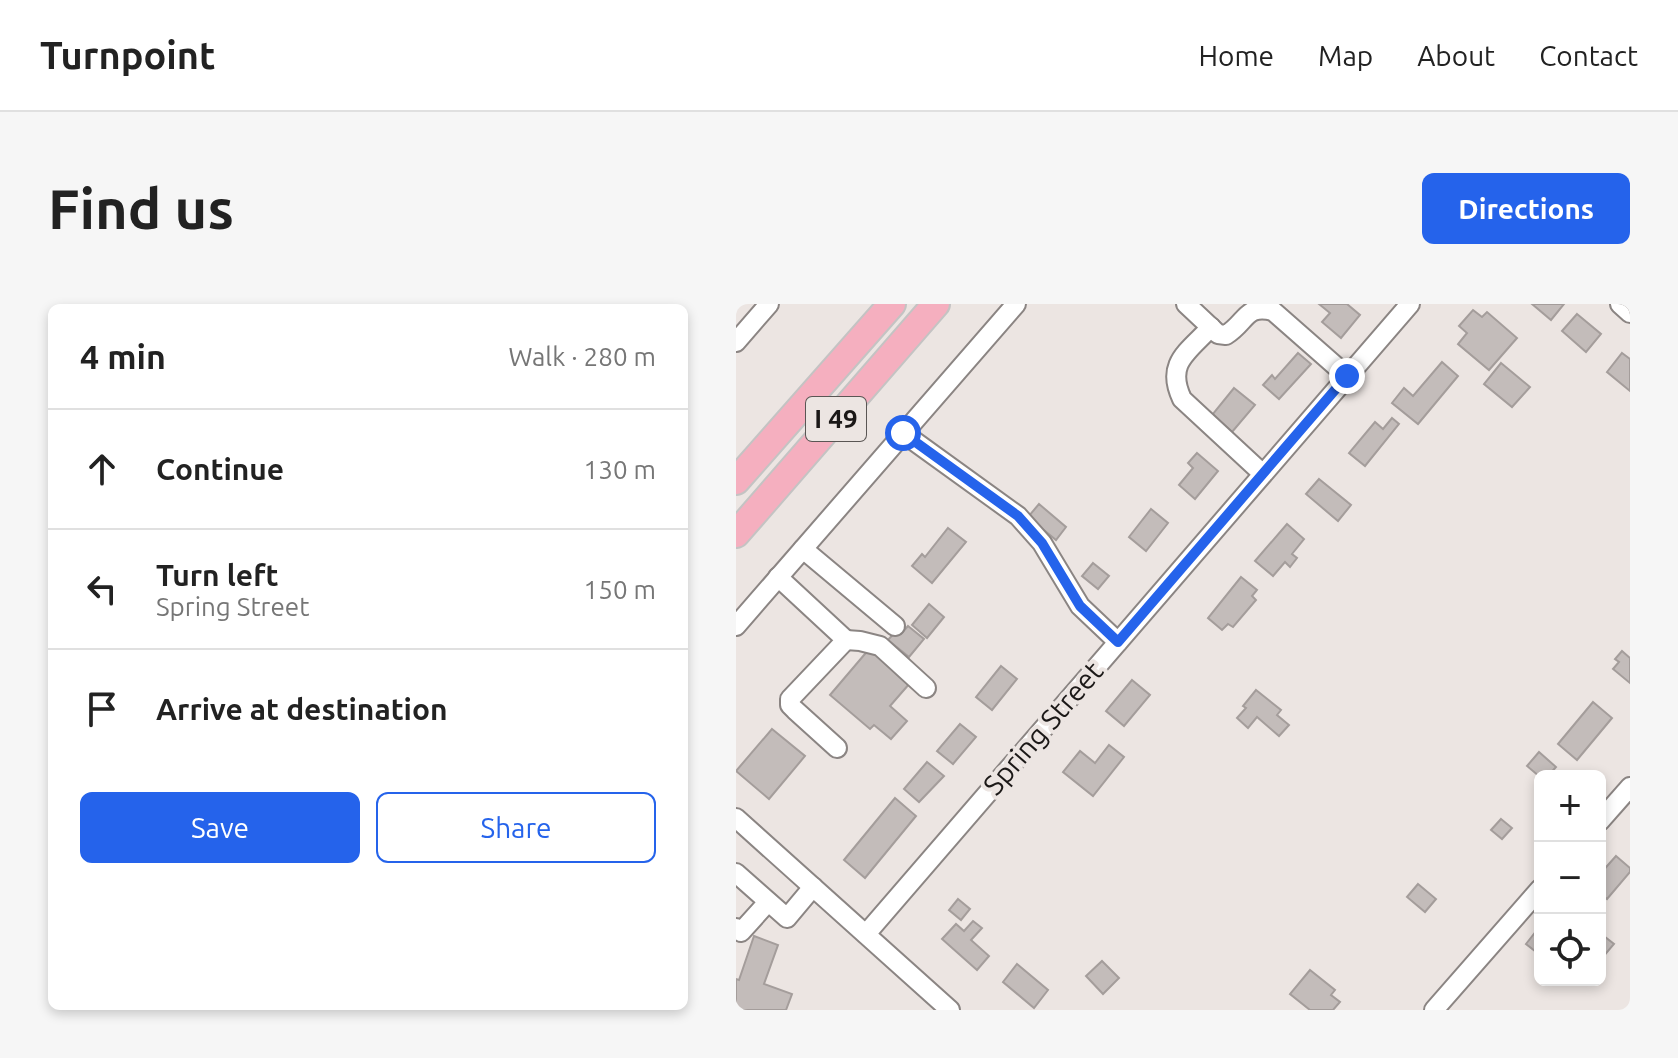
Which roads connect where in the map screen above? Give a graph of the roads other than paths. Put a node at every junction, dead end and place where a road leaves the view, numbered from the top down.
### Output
1 (769, 304) edge
2 (892, 304) edge
3 (936, 304) edge
4 (1016, 304) edge
5 (1186, 304) edge
6 (1410, 304) edge
7 (1620, 304) edge
8 (1630, 313) edge
9 (1211, 327) junction
10 (736, 342) edge
11 (1347, 376) junction
12 (903, 433) junction
13 (1263, 474) junction
14 (736, 481) edge
15 (736, 534) edge
16 (803, 549) junction
17 (778, 577) junction
18 (736, 626) edge
19 (895, 626) dead end
20 (846, 640) junction
21 (1118, 642) junction
22 (926, 688) dead end
23 (837, 748) dead end
24 (1630, 787) edge
25 (1606, 814) edge
26 (736, 818) edge
27 (736, 873) edge
28 (813, 887) junction
29 (1534, 896) edge
30 (768, 902) junction
31 (736, 928) edge
32 (866, 934) junction
33 (950, 1010) edge
34 (1434, 1010) edge

1 - 10 street
2 - 14 highway, I 49
3 - 15 highway, I 49
4 - 12 street
5 - 9 street
6 - 11 street, Spring Street
7 - 8 street
9 - 11 street
9 - 13 street
11 - 13 street, Spring Street
12 - 16 street
12 - 21 street
13 - 21 street, Spring Street
16 - 17 street
16 - 19 street
17 - 18 street
17 - 20 street
20 - 22 street
20 - 23 street
21 - 32 street, Spring Street
24 - 25 street
26 - 28 street
27 - 30 street
28 - 30 street
28 - 32 street
29 - 34 street
30 - 31 street
32 - 33 street

